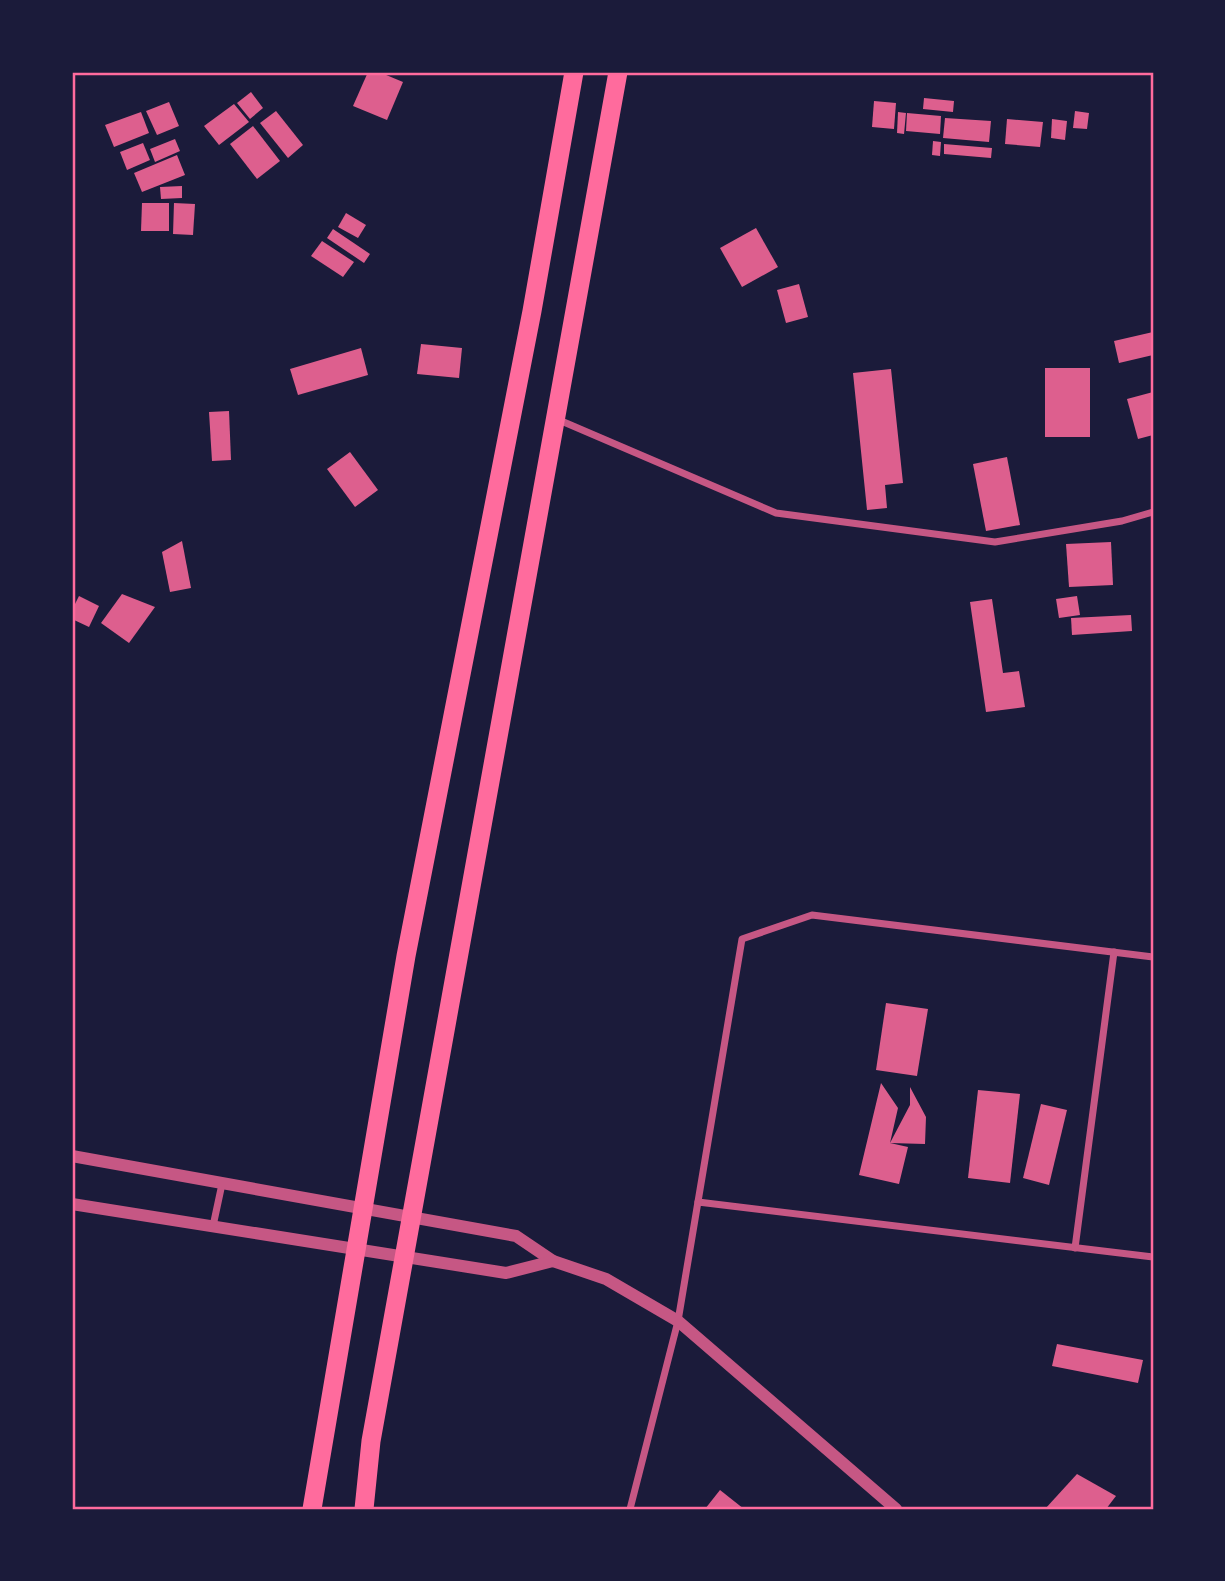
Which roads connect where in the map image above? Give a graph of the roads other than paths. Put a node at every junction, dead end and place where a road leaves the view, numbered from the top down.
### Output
1 (573, 72) edge
2 (618, 72) edge
3 (555, 419) junction
4 (1153, 512) edge
5 (1114, 952) junction
6 (1153, 957) edge
7 (72, 1156) edge
8 (222, 1184) junction
9 (698, 1202) junction
10 (72, 1204) edge
11 (213, 1226) junction
12 (1075, 1248) junction
13 (1153, 1257) edge
14 (553, 1261) junction
15 (678, 1321) junction
16 (312, 1509) edge
17 (364, 1509) edge
18 (630, 1509) edge
19 (896, 1509) edge

1 - 16 highway
2 - 3 highway
3 - 4 street
3 - 17 highway
5 - 6 street
5 - 9 street
5 - 12 street
7 - 8 street
8 - 11 street
8 - 14 street
9 - 12 street
9 - 15 street
10 - 11 street
11 - 14 street
12 - 13 street
14 - 15 street
15 - 18 street
15 - 19 street

